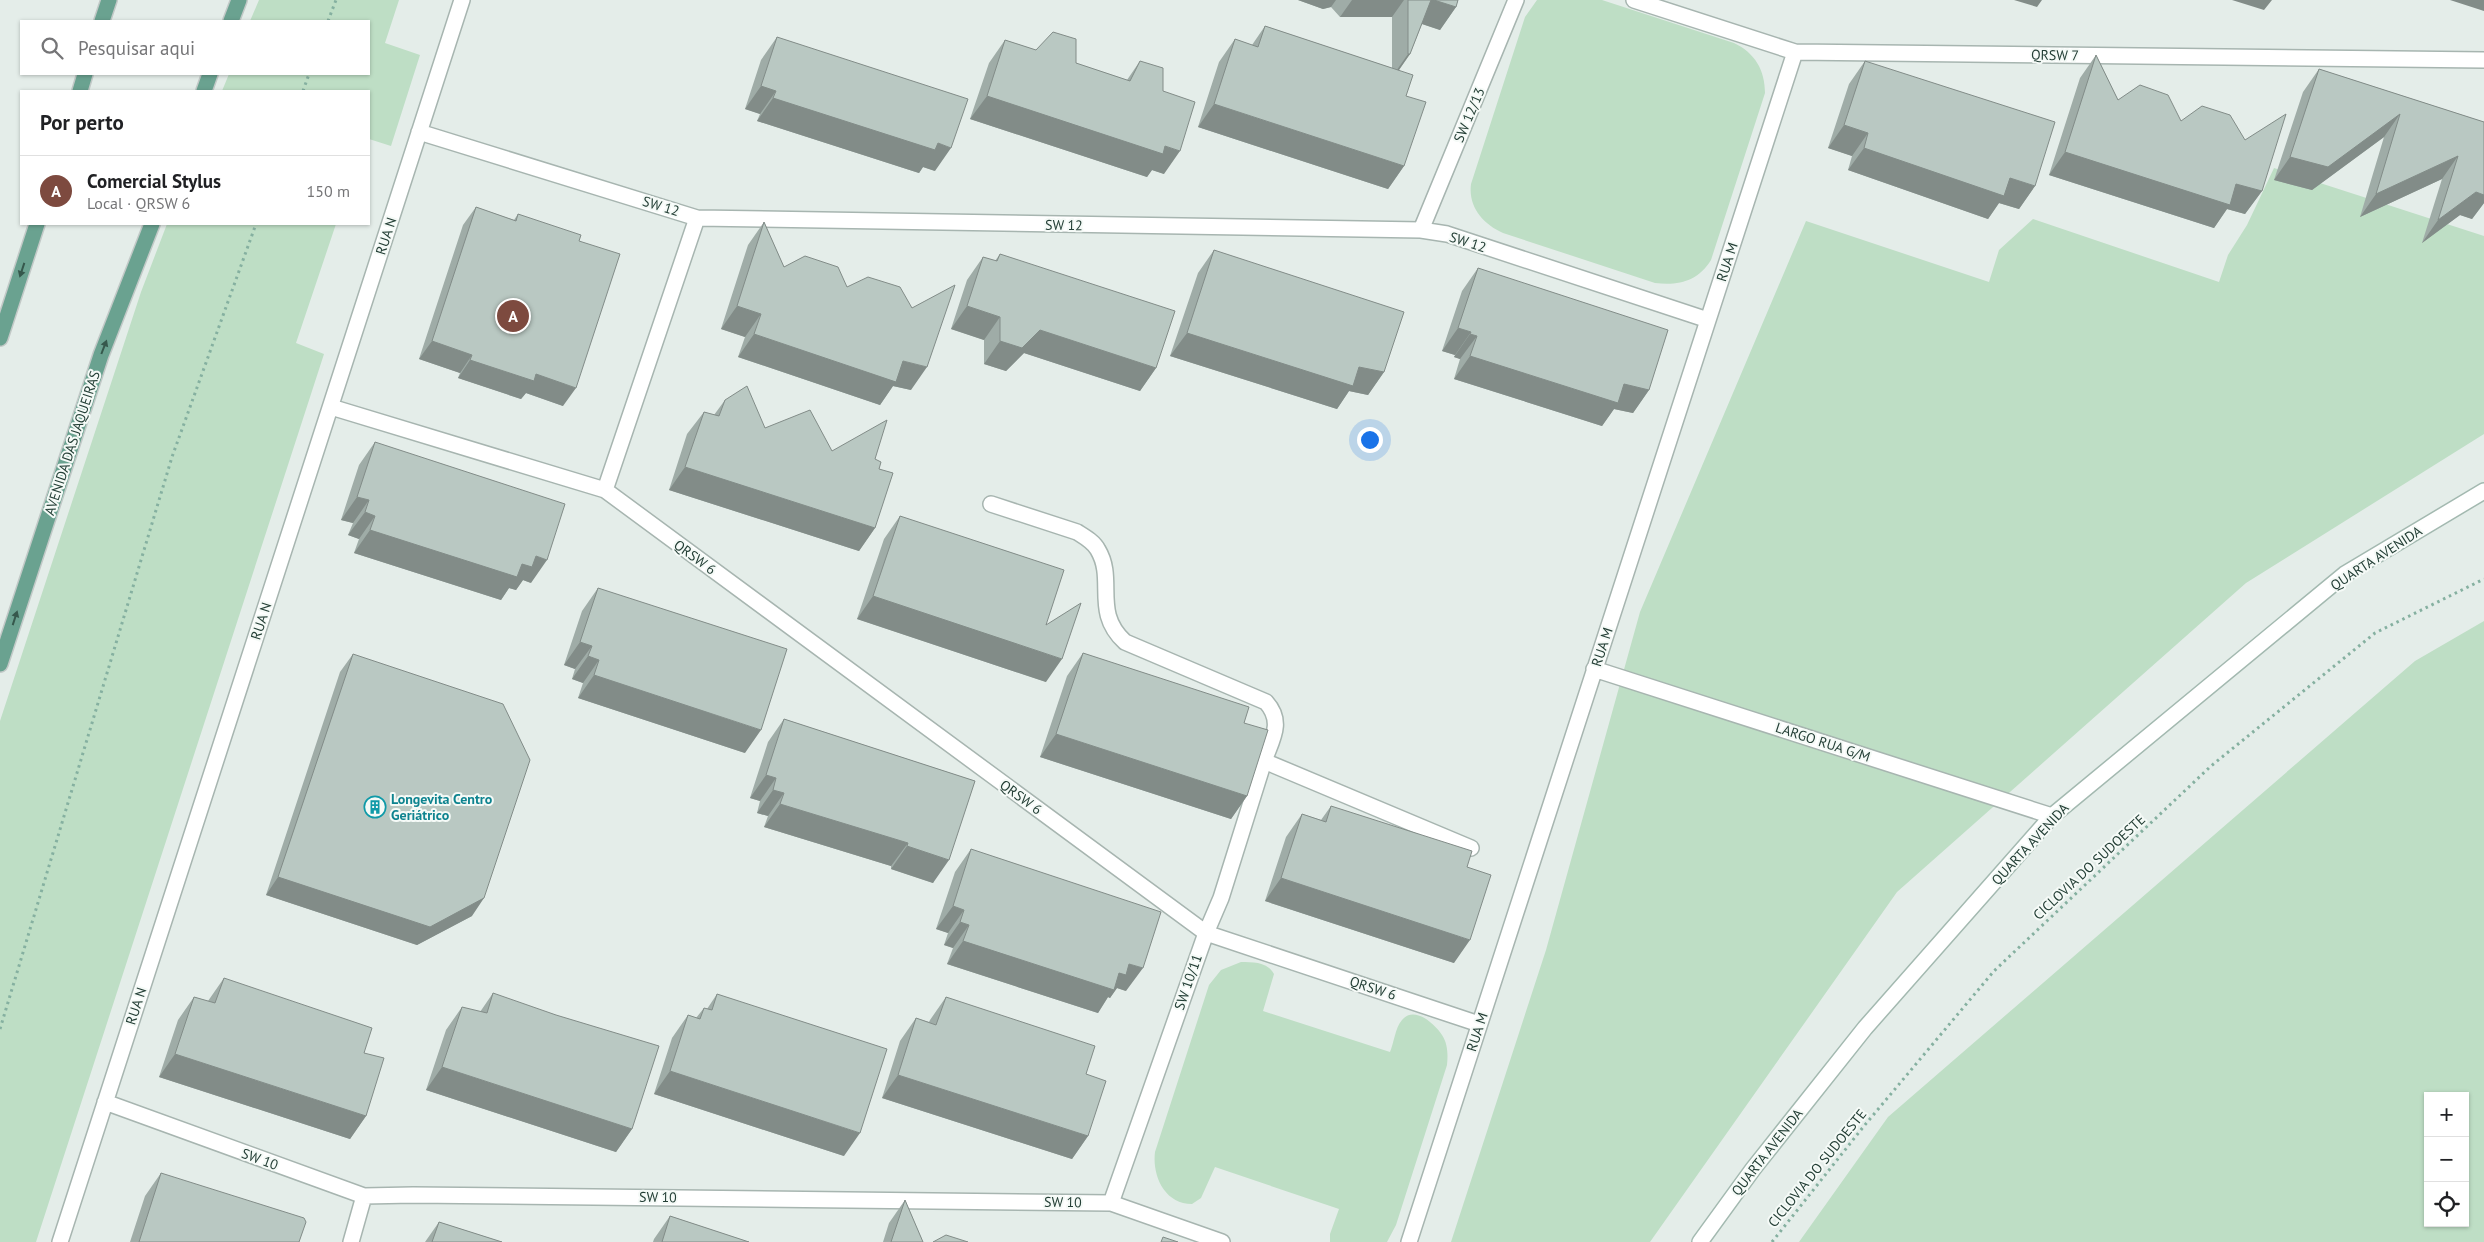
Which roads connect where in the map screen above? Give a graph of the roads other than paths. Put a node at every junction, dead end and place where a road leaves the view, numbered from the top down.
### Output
1 (109, 0) edge
2 (239, 0) edge
3 (462, 0) edge
4 (1516, 0) edge
5 (1634, 0) edge
6 (102, 20) edge
7 (231, 20) edge
8 (1795, 52) junction
9 (2484, 60) edge
10 (85, 75) edge
11 (210, 75) edge
12 (80, 90) edge
13 (204, 90) edge
14 (420, 132) junction
15 (698, 218) junction
16 (37, 225) edge
17 (152, 225) edge
18 (1421, 230) junction
19 (1708, 320) junction
20 (0, 338) edge
21 (331, 406) junction
22 (605, 490) junction
23 (2484, 491) edge
24 (991, 504) dead end
25 (0, 664) edge
26 (1594, 669) junction
27 (1264, 761) junction
28 (2052, 816) junction
29 (1471, 848) dead end
30 (1206, 933) junction
31 (1479, 1024) junction
32 (105, 1102) junction
33 (364, 1196) junction
34 (1111, 1203) junction
35 (60, 1242) edge
36 (351, 1242) edge
37 (1222, 1242) edge
38 (1408, 1242) edge
39 (1700, 1242) edge

1 - 6 main road
2 - 7 main road
3 - 14 street, RUA N
4 - 18 street, SW 12/13
5 - 8 street, QRSW 7
8 - 9 street, QRSW 7
8 - 19 street, RUA M
10 - 12 main road
11 - 13 main road
14 - 15 street, SW 12
14 - 21 street, RUA N
15 - 18 street, SW 12
15 - 22 street
16 -> 20 main road
25 -> 17 main road, AVENIDA DAS JAQUEIRAS
18 - 19 street, SW 12
19 - 26 street, RUA M
21 - 22 street, QRSW 6
21 - 32 street, RUA N
22 - 30 street, QRSW 6
23 - 28 street, QUARTA AVENIDA
24 - 27 street, SW 10/11
26 - 28 street, LARGO RUA G/M
26 - 31 street, RUA M
27 - 29 street
27 - 30 street, SW 10/11
28 - 39 street, QUARTA AVENIDA
30 - 31 street, QRSW 6
30 - 34 street, SW 10/11
31 - 38 street, RUA M
32 - 33 street, SW 10
32 - 35 street, RUA N
33 - 34 street, SW 10
33 - 36 street
34 - 37 street, SW 10

